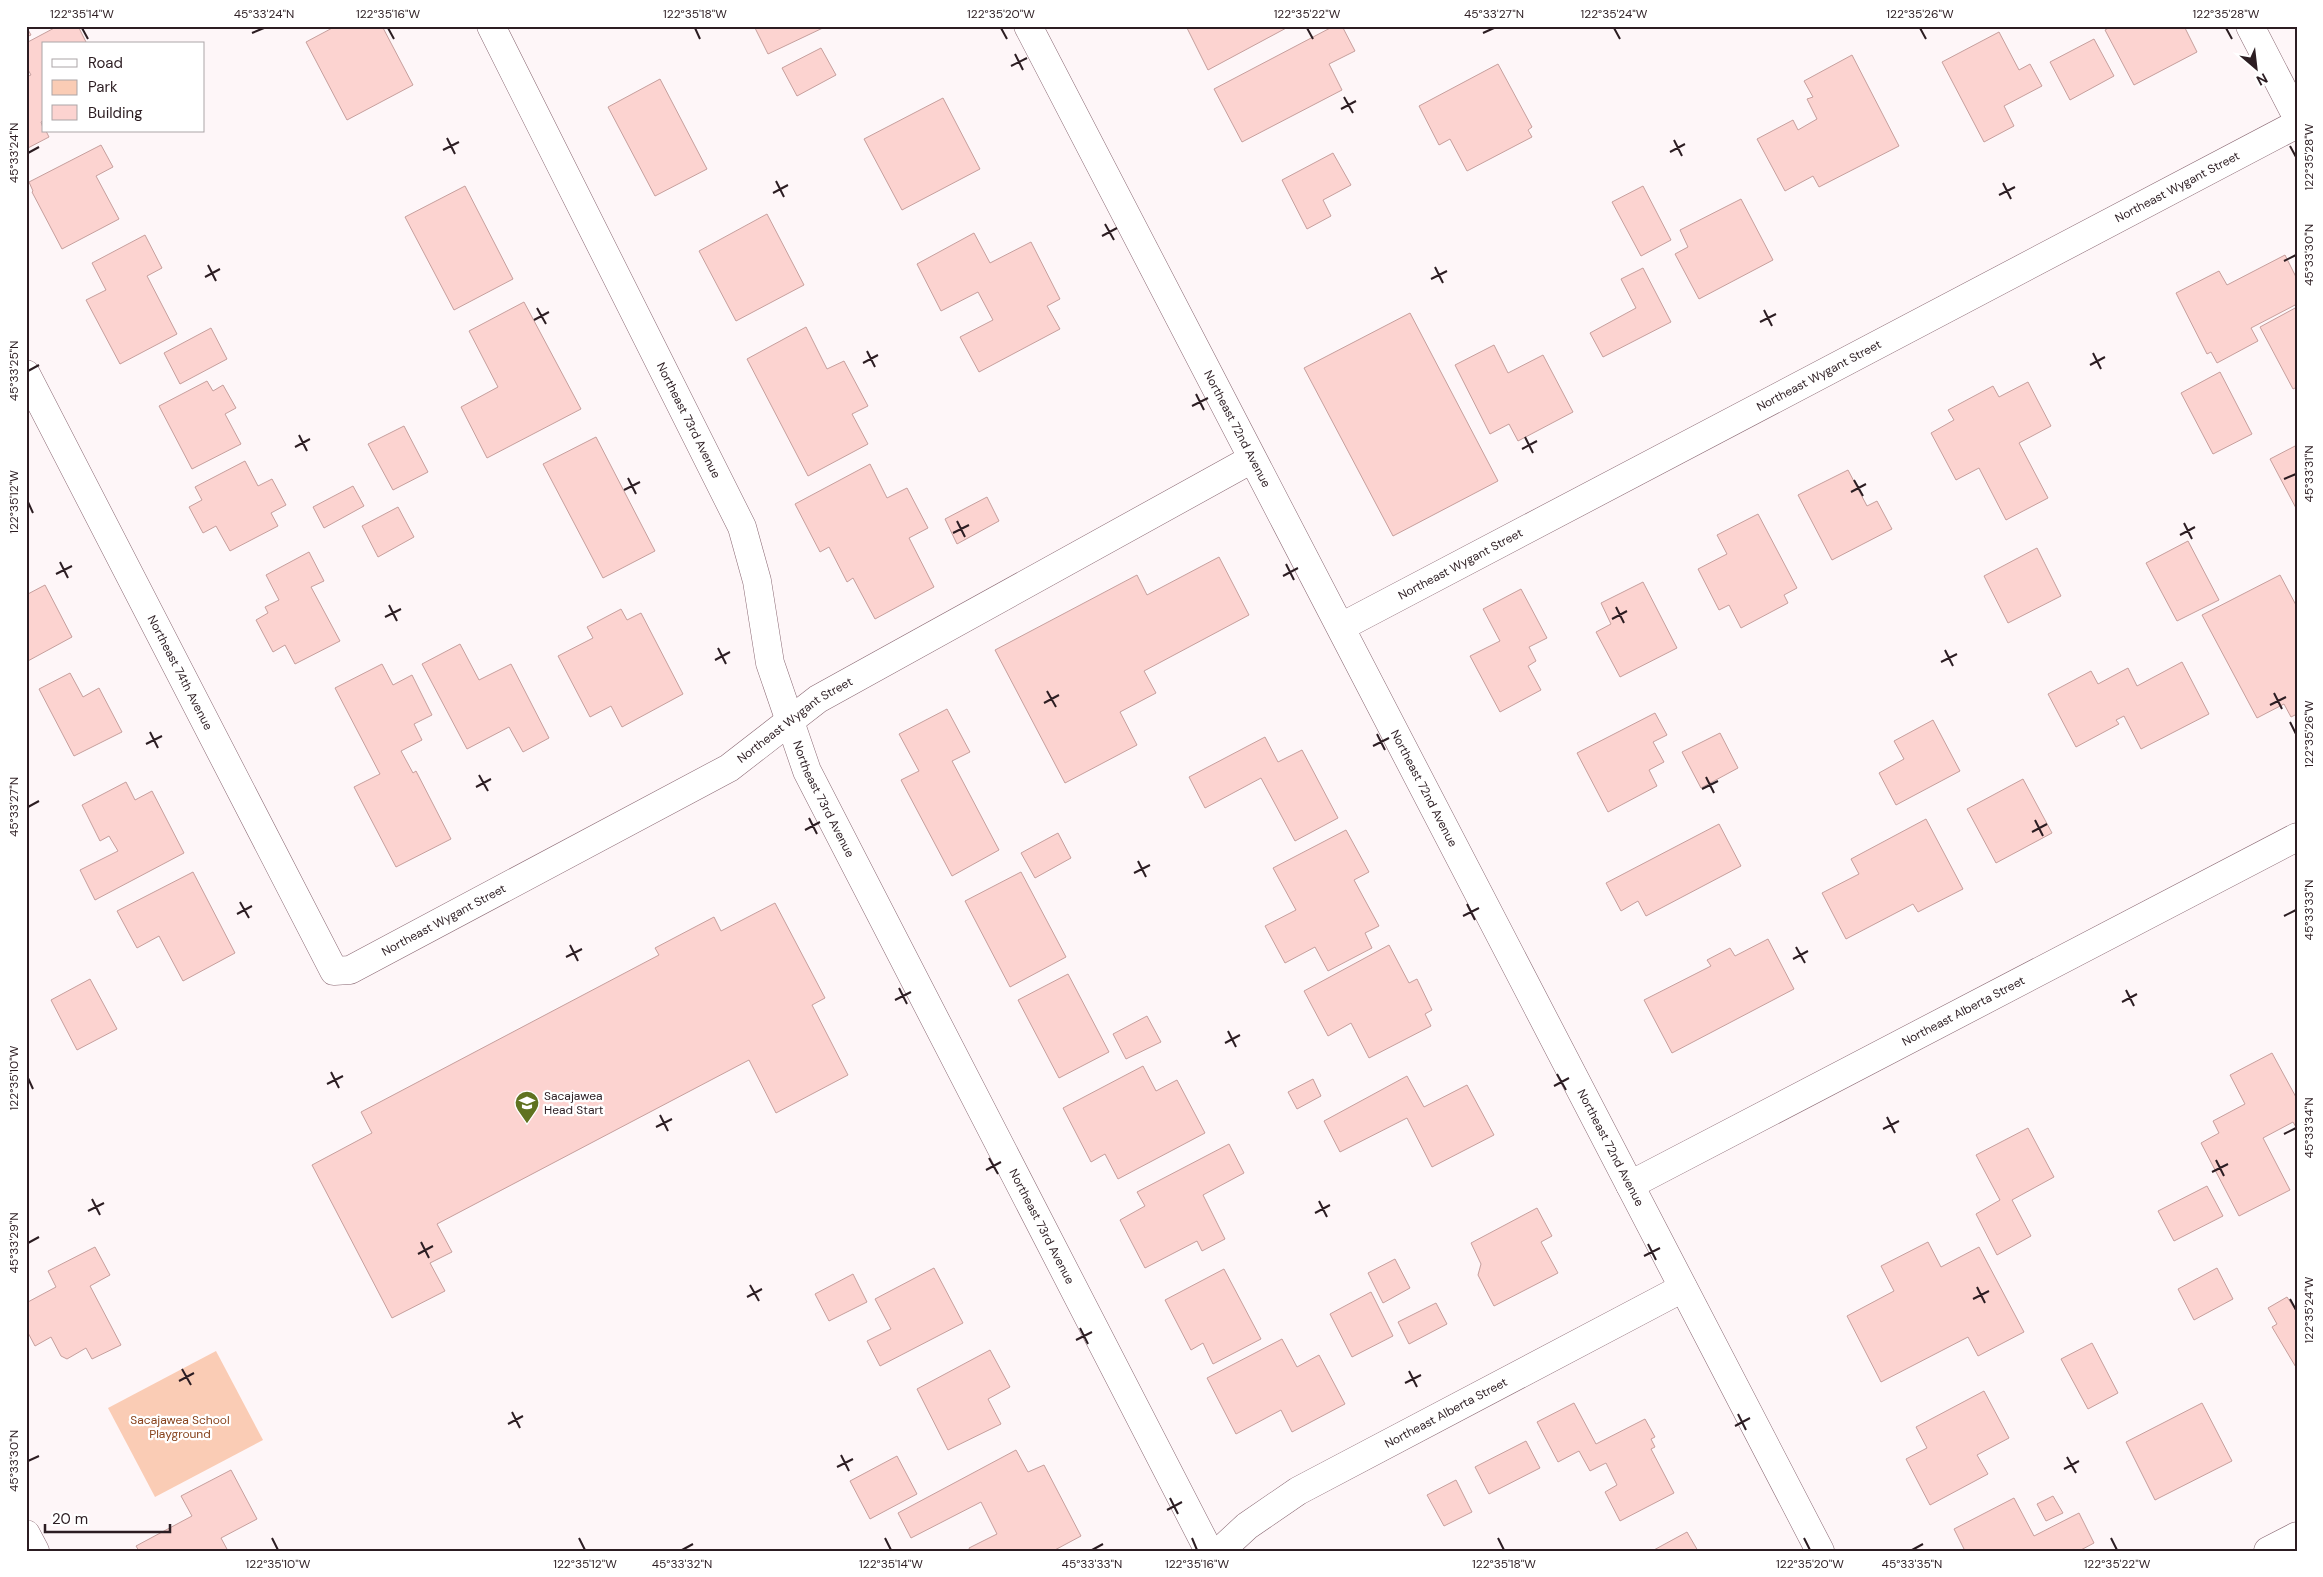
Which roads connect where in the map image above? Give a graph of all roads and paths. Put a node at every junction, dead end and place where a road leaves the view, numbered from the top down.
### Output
1 (491, 26) edge
2 (1028, 26) edge
3 (2250, 26) edge
4 (2297, 117) edge
5 (2297, 124) edge
6 (26, 374) edge
7 (1252, 459) junction
8 (1341, 627) junction
9 (790, 721) junction
10 (2297, 837) edge
11 (334, 972) joint
12 (1630, 1185) junction
13 (1683, 1288) junction
14 (26, 1534) edge
15 (2297, 1536) edge
16 (35, 1551) edge
17 (1209, 1551) edge
18 (1220, 1551) edge
19 (1820, 1551) edge
20 (2268, 1551) edge

1 - 9 street, Northeast 73rd Avenue
2 - 7 street, Northeast 72nd Avenue
3 - 4 street
5 - 8 street, Northeast Wygant Street
6 - 11 street, Northeast 74th Avenue
7 - 8 street, Northeast 72nd Avenue
7 - 9 street, Northeast Wygant Street
8 - 12 street, Northeast 72nd Avenue
9 - 11 street, Northeast Wygant Street
9 - 17 street, Northeast 73rd Avenue
10 - 12 street, Northeast Alberta Street
12 - 13 street, Northeast 72nd Avenue
13 - 18 street, Northeast Alberta Street
13 - 19 street, Northeast 72nd Avenue
14 - 16 street
15 - 20 street

